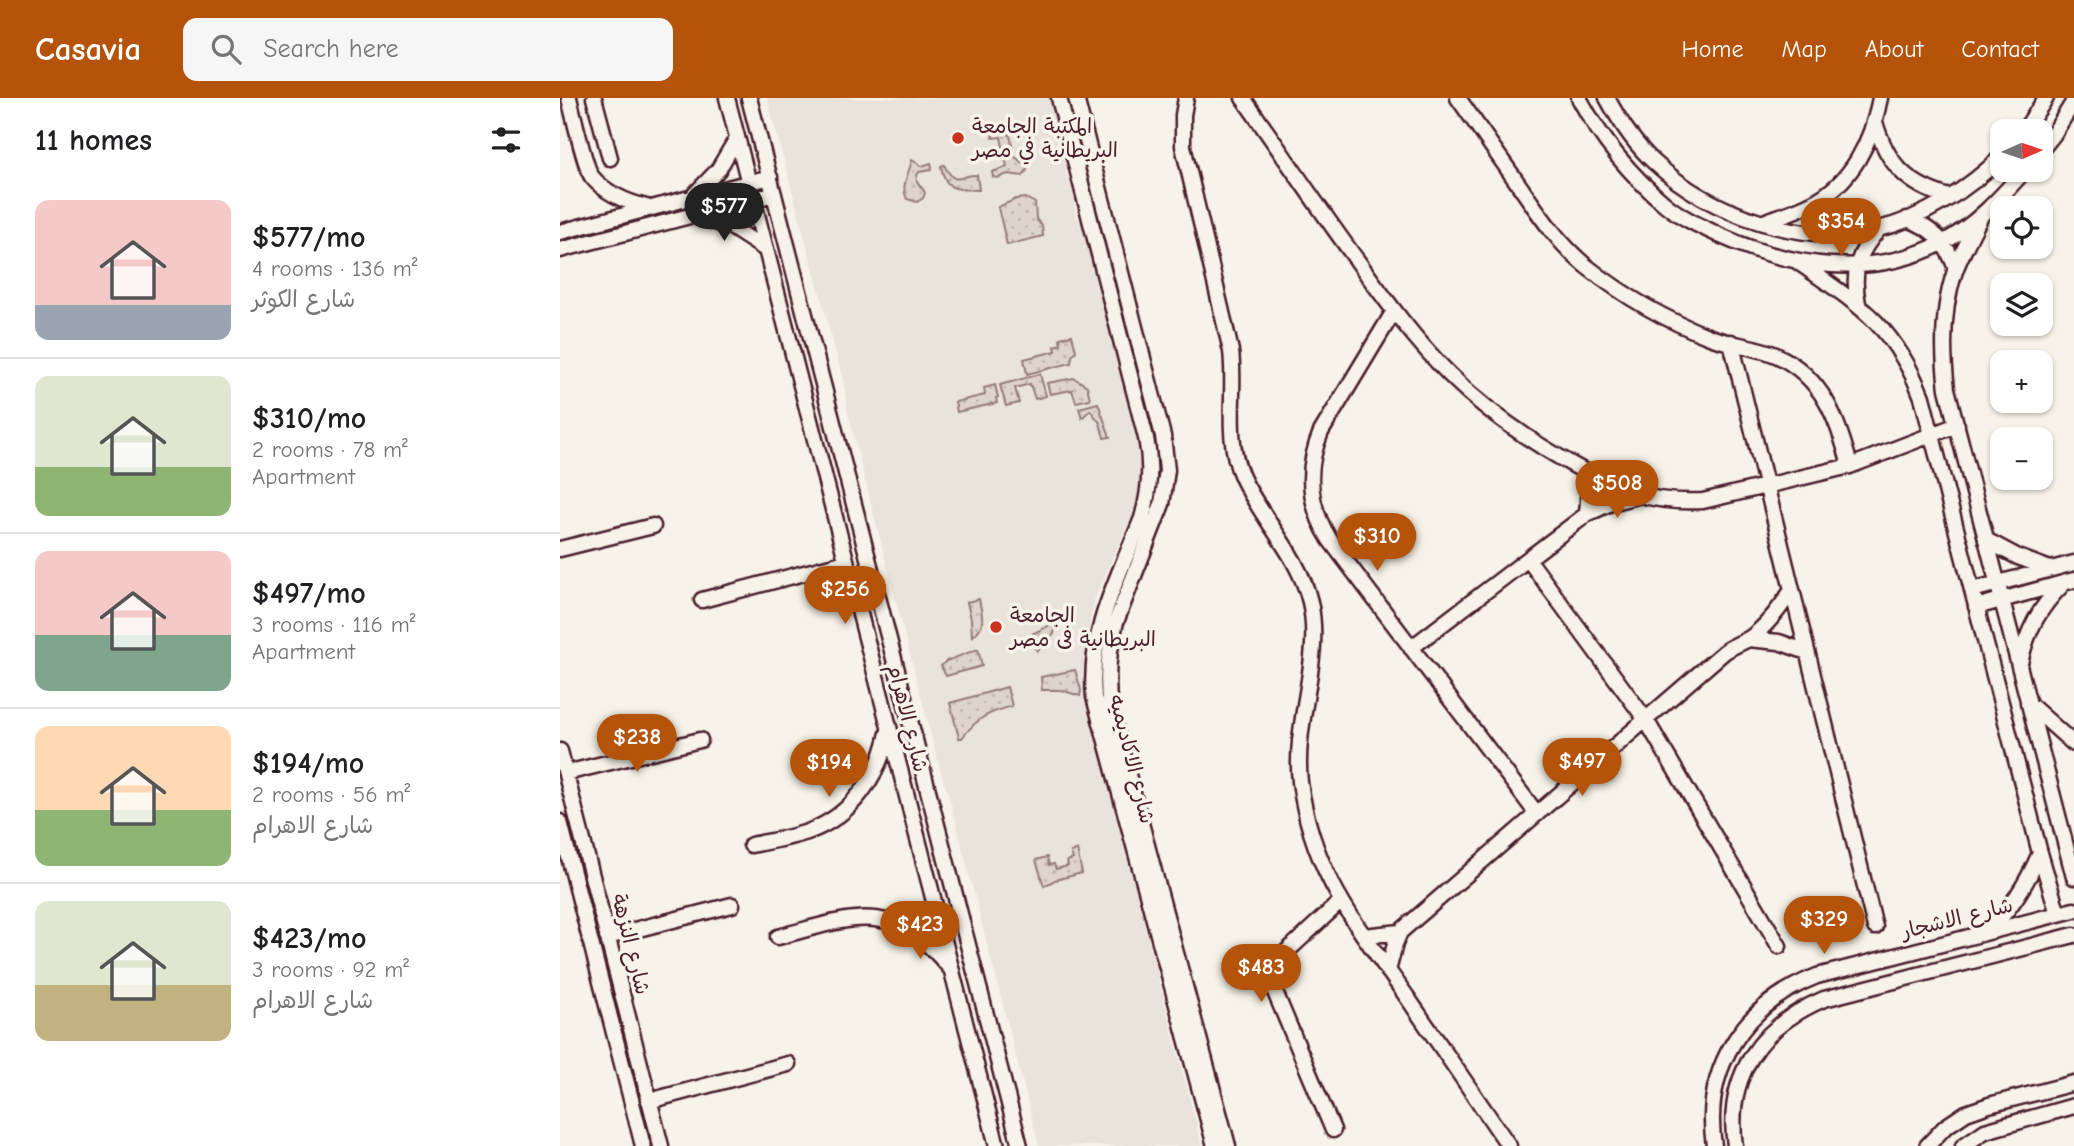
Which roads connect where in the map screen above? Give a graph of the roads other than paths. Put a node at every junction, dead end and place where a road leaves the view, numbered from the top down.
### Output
1 (569, 98) edge
2 (594, 98) edge
3 (727, 98) edge
4 (750, 98) edge
5 (1059, 98) edge
6 (1076, 98) edge
7 (1187, 98) edge
8 (1243, 98) edge
9 (1458, 98) edge
10 (1579, 98) edge
11 (1607, 98) edge
12 (1880, 98) edge
13 (2046, 98) edge
14 (2074, 101) edge
15 (2032, 119) edge
16 (1875, 122) junction
17 (2053, 135) edge
18 (737, 138) junction
19 (610, 158) dead end
20 (1990, 166) edge
21 (770, 177) junction
22 (2013, 182) edge
23 (748, 183) junction
24 (774, 194) junction
25 (1949, 197) junction
26 (692, 198) junction
27 (753, 200) junction
28 (651, 208) junction
29 (692, 216) junction
30 (1980, 216) junction
31 (1907, 219) junction
32 (1764, 222) junction
33 (1879, 229) junction
34 (560, 232) edge
35 (1944, 242) junction
36 (765, 249) junction
37 (560, 250) edge
38 (1798, 261) junction
39 (1856, 267) junction
40 (1956, 269) junction
41 (1129, 303) junction
42 (1858, 304) junction
43 (1112, 307) junction
44 (1394, 311) junction
45 (1731, 342) junction
46 (1957, 425) junction
47 (1931, 435) junction
48 (1850, 466) junction
49 (1590, 474) junction
50 (1766, 486) junction
51 (1637, 496) junction
52 (1587, 514) junction
53 (653, 526) dead end
54 (1986, 540) junction
55 (560, 549) edge
56 (1528, 559) junction
57 (846, 562) junction
58 (2074, 563) edge
59 (2051, 569) junction
60 (2068, 582) edge
61 (1997, 583) junction
62 (1792, 590) junction
63 (1972, 590) junction
64 (702, 600) dead end
65 (2001, 600) junction
66 (1976, 607) junction
67 (1748, 639) junction
68 (1411, 648) junction
69 (1807, 652) junction
70 (2019, 667) junction
71 (2028, 704) junction
72 (1646, 720) junction
73 (889, 728) junction
74 (700, 740) dead end
75 (2074, 744) edge
76 (560, 751) edge
77 (1115, 752) junction
78 (566, 773) junction
79 (1537, 814) junction
80 (560, 822) edge
81 (562, 840) edge
82 (751, 845) dead end
83 (2070, 852) edge
84 (2040, 853) junction
85 (565, 862) edge
86 (949, 870) junction
87 (927, 876) junction
88 (2074, 877) edge
89 (1340, 902) junction
90 (732, 905) dead end
91 (2074, 910) edge
92 (937, 913) junction
93 (2058, 914) junction
94 (1875, 927) dead end
95 (907, 929) junction
96 (1400, 932) junction
97 (1987, 932) junction
98 (2074, 935) edge
99 (1364, 936) junction
100 (607, 937) junction
101 (778, 937) dead end
102 (1779, 946) dead end
103 (1926, 947) junction
104 (953, 970) junction
105 (1388, 971) junction
106 (1932, 971) junction
107 (788, 1064) dead end
108 (2074, 1083) edge
109 (649, 1101) junction
110 (2074, 1106) edge
111 (1332, 1130) dead end
112 (1220, 1142) edge
113 (995, 1143) edge
114 (643, 1146) edge
115 (661, 1146) edge
116 (1020, 1146) edge
117 (1509, 1146) edge
118 (1714, 1146) edge
119 (1735, 1146) edge
120 (1927, 1146) edge
121 (1963, 1146) edge

1 - 28 street
2 - 19 street
3 - 18 street, شارع الاهرام
4 - 21 street, شارع الاهرام
5 - 43 street, شارع الاكاديميه
6 - 41 street, شارع الاكاديميه
7 - 89 street
8 - 44 street
9 - 45 street
10 - 38 street
11 - 32 street
12 - 16 street
13 - 15 street
14 - 17 street
16 - 25 street
16 - 32 street
18 - 23 street, شارع الاهرام
18 - 26 street
20 - 25 street
21 - 23 street
21 - 24 street, شارع الاهرام
22 - 30 street
23 - 26 street
23 - 27 street, شارع الاهرام
24 - 27 street
24 - 86 street, شارع الاهرام
25 - 31 street
26 - 28 street
27 - 29 street
27 - 36 street, شارع الاهرام
28 - 34 street
29 - 36 street
29 - 37 street
30 - 35 street
30 - 40 street
31 - 33 street
31 - 35 street
32 - 33 street
33 - 39 street
35 - 39 street
35 - 40 street
36 - 57 street, شارع الاهرام
38 - 39 street
38 - 42 street
39 - 42 street
40 - 46 street
41 - 43 street
41 - 77 street, شارع الاكاديميه
42 - 47 street
43 - 77 street, شارع الاكاديميه
44 - 49 street
44 - 68 street
45 - 48 street
45 - 50 street
46 - 47 street
46 - 54 street
47 - 48 street
47 - 63 street
48 - 50 street
49 - 51 street
49 - 52 street
50 - 51 street
50 - 62 street
51 - 52 street
52 - 56 street
53 - 55 street
54 - 59 street
54 - 61 street
56 - 68 street
56 - 72 street
57 - 64 street
57 - 73 street, شارع الاهرام
58 - 59 street
59 - 61 street
60 - 65 street
60 - 70 street
61 - 63 street
61 - 65 street
62 - 67 street
62 - 69 street
63 - 66 street
65 - 66 street
65 - 70 street
66 - 84 street
67 - 69 street
67 - 72 street
68 - 79 street
69 - 94 street
70 - 71 street
71 - 75 street
71 - 83 street
72 - 79 street
72 - 102 street
73 - 82 street
73 - 87 street, شارع الاهرام
74 - 78 street
76 - 78 street, شارع النزهة
77 - 112 street, شارع الاكاديميه
78 - 100 street, شارع النزهة
79 - 96 street
80 - 81 street, شارع النزهة
81 - 85 street, شارع النزهة
83 - 88 street
84 - 93 street
84 - 97 street
85 - 114 street, شارع النزهة
86 - 87 street
86 - 116 street, شارع الاهرام
87 - 92 street, شارع الاهرام
89 - 99 street
89 - 111 street
90 - 100 street
91 - 93 street, شارع الاشجار
92 - 95 street
92 - 104 street, شارع الاهرام
93 - 97 street, شارع الاشجار
95 - 101 street
95 - 104 street
96 - 99 street
96 - 105 street
97 - 103 street, شارع الاشجار
98 - 106 street
99 - 105 street
100 - 109 street, شارع النزهة
103 - 106 street
103 - 118 street, شارع الاشجار
104 - 113 street, شارع الاهرام
105 - 117 street
106 - 119 street
107 - 109 street
108 - 120 street
109 - 115 street, شارع النزهة
110 - 121 street

